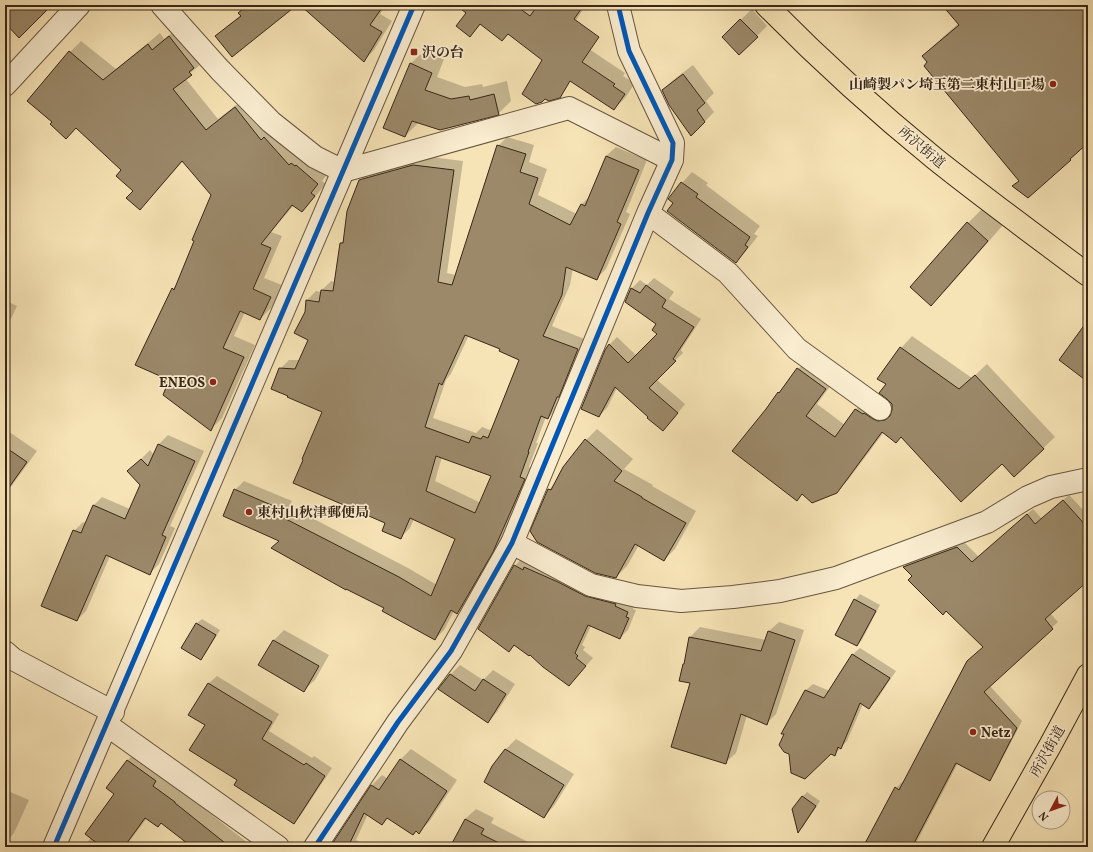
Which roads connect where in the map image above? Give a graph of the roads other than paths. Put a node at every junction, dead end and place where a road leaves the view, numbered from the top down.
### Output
1 (162, 5) edge
2 (414, 5) edge
3 (618, 5) edge
4 (766, 5) edge
5 (74, 7) edge
6 (5, 85) edge
7 (672, 160) junction
8 (343, 171) junction
9 (648, 212) junction
10 (1088, 275) edge
11 (880, 409) dead end
12 (1088, 479) edge
13 (512, 543) junction
14 (5, 652) edge
15 (1088, 675) edge
16 (110, 718) junction
17 (54, 847) edge
18 (278, 847) edge
19 (315, 847) edge
20 (993, 847) edge

1 - 8 street
2 - 8 street
3 - 7 street
4 - 10 main road, 所沢街道
5 - 6 street
7 - 8 street
7 - 9 street
8 - 16 street
9 - 11 street
9 - 13 street
12 - 13 street
13 - 19 street
14 - 16 street
15 - 20 main road, 所沢街道
16 - 17 street
16 - 18 street

